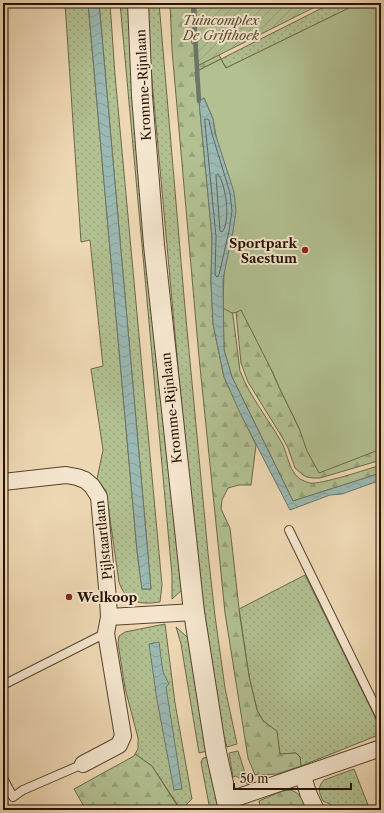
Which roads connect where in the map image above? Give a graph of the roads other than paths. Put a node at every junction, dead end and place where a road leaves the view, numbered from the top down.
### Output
1 (138, 3) edge
2 (3, 482) edge
3 (289, 530) dead end
4 (194, 612) junction
5 (109, 617) junction
6 (106, 633) junction
7 (3, 686) edge
8 (381, 718) edge
9 (381, 748) edge
10 (83, 764) joint
11 (303, 776) junction
12 (3, 778) edge
13 (228, 806) edge
14 (316, 810) edge

1 - 4 street, Kromme-Rijnlaan
2 - 5 street, Pijlstaartlaan
3 - 8 lane
4 - 5 street
4 - 13 street, Kromme-Rijnlaan
5 - 6 street, Pijlstaartlaan
6 - 7 lane
6 - 10 street, Pijlstaartlaan
9 - 11 street
10 - 12 lane
11 - 13 street
11 - 14 street

